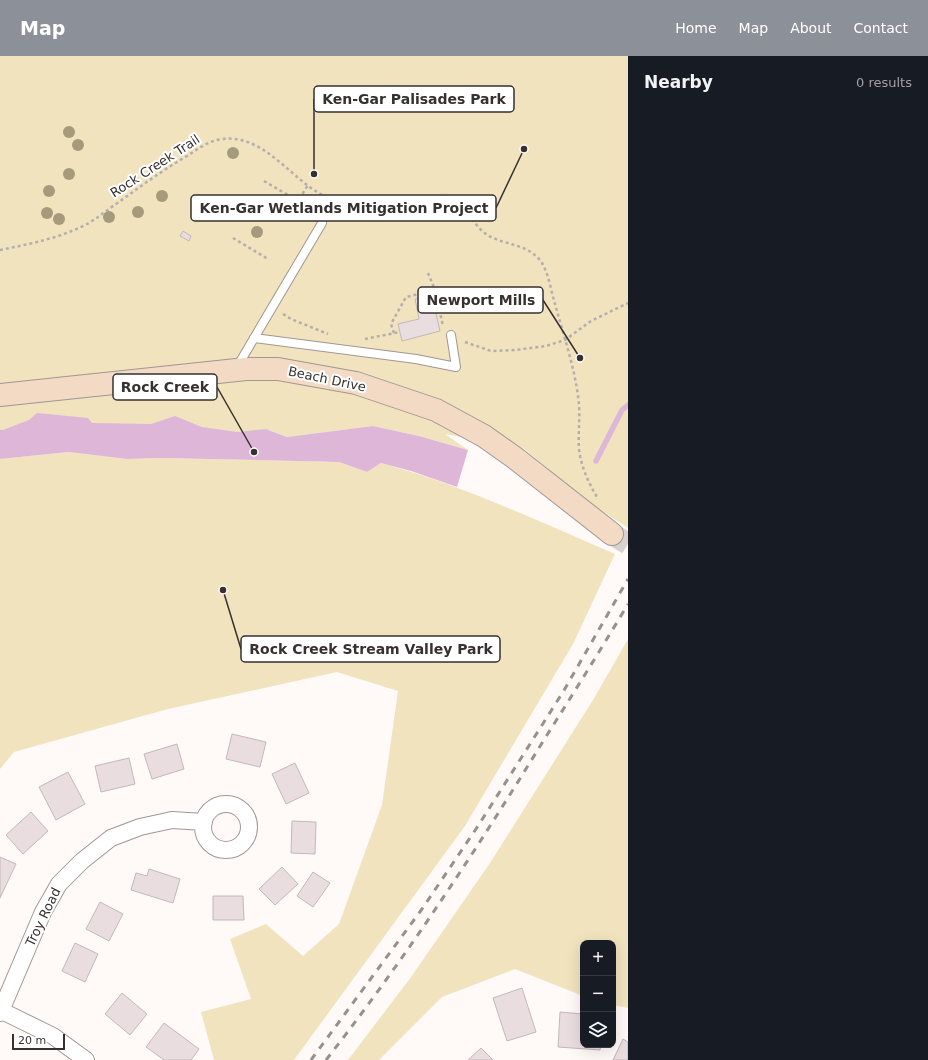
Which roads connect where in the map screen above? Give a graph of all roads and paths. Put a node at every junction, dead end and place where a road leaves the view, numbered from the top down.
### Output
1 (264, 181) dead end
2 (308, 185) junction
3 (322, 223) dead end
4 (233, 238) dead end
5 (0, 250) edge
6 (268, 259) dead end
7 (428, 273) dead end
8 (435, 290) junction
9 (628, 303) edge
10 (291, 319) dead end
11 (444, 330) dead end
12 (400, 332) dead end
13 (394, 333) junction
14 (333, 335) dead end
15 (451, 335) dead end
16 (254, 338) junction
17 (459, 339) dead end
18 (361, 340) dead end
19 (565, 340) junction
20 (236, 370) junction
21 (0, 395) edge
22 (600, 501) dead end
23 (612, 534) tunnel mouth
24 (204, 822) dead end
25 (0, 1011) edge
26 (86, 1060) edge

1 - 2 path
2 - 5 path, Rock Creek Trail
2 - 19 path, Rock Creek Trail
3 - 16 lane
4 - 6 path
7 - 8 path
8 - 11 path
8 - 13 path
9 - 19 path
10 - 14 path
12 - 13 path
13 - 18 path
15 - 16 lane
16 - 20 lane
17 - 19 path
19 - 22 path, Rock Creek Trail
20 - 21 street, Beach Drive
20 - 23 street, Beach Drive
24 - 25 street, Troy Road
25 - 26 street

